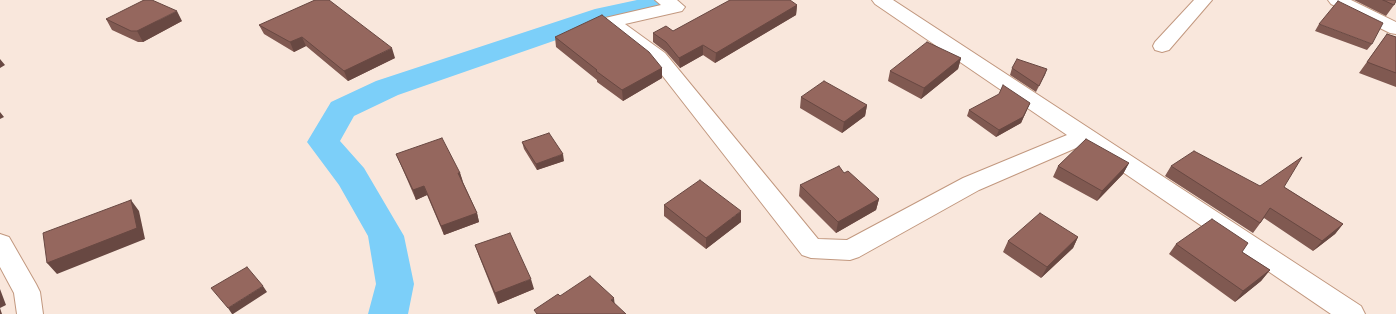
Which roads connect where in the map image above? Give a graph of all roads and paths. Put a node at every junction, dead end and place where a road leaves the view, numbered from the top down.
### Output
1 (664, 0) edge
2 (880, 0) edge
3 (1203, 0) edge
4 (1337, 0) edge
5 (1396, 29) edge
6 (1162, 46) dead end
7 (1084, 136) junction
8 (0, 244) edge
9 (30, 314) edge
10 (1352, 314) edge

1 - 7 street
2 - 7 street
3 - 6 street
4 - 5 street
7 - 10 street
8 - 9 street

